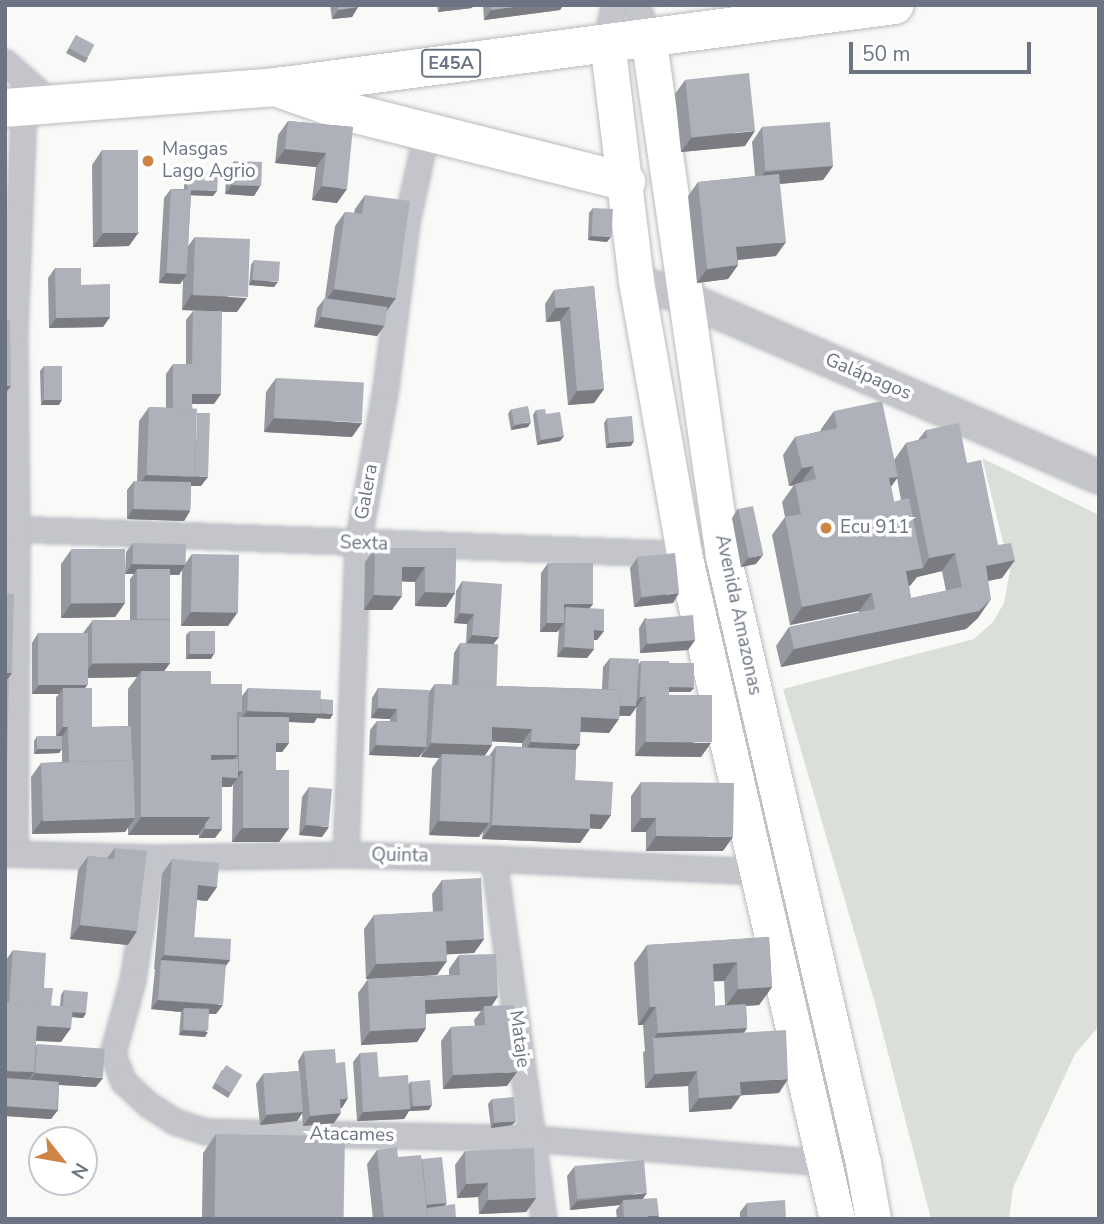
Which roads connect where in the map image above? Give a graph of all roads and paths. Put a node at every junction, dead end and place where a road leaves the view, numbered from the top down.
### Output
1 (895, 5) edge
2 (643, 21) edge
3 (611, 23) edge
4 (5, 62) edge
5 (276, 88) junction
6 (28, 107) edge
7 (427, 132) junction
8 (626, 182) junction
9 (636, 281) junction
10 (685, 298) junction
11 (1099, 477) edge
12 (11, 528) edge
13 (358, 544) junction
14 (684, 554) junction
15 (723, 556) junction
16 (10, 854) edge
17 (346, 855) junction
18 (152, 858) junction
19 (494, 859) junction
20 (794, 864) junction
21 (756, 872) junction
22 (533, 1139) junction
23 (825, 1163) junction
24 (544, 1219) edge
25 (837, 1219) edge
26 (873, 1219) edge

1 - 2 highway, E45A
2 - 3 highway, E45A
2 - 10 main road, Avenida Amazonas
3 - 5 highway, E45A
3 - 8 main road, Avenida Amazonas
4 - 6 street
5 - 6 highway, E45A
5 - 7 highway
6 - 12 street
7 - 8 highway
7 - 13 street, Galera
8 - 9 main road, Avenida Amazonas
9 - 10 street, Galápagos
9 - 14 main road, Avenida Amazonas
10 - 11 street, Galápagos
10 - 15 main road, Avenida Amazonas
12 - 13 street, Sexta
12 - 16 street
13 - 14 street, Sexta
13 - 17 street, Galera
14 - 15 street, Sexta
14 - 21 main road, Avenida Amazonas
15 - 20 main road, Avenida Amazonas
16 - 18 street, Quinta
17 - 18 street, Quinta
17 - 19 street, Quinta
18 - 22 street, Atacames
19 - 21 street, Quinta
19 - 22 street, Mataje
20 - 21 street, Quinta
20 - 26 main road, Avenida Amazonas
21 - 23 main road, Avenida Amazonas
22 - 23 street, Atacames
22 - 24 street, Mataje
23 - 25 main road, Avenida Amazonas

